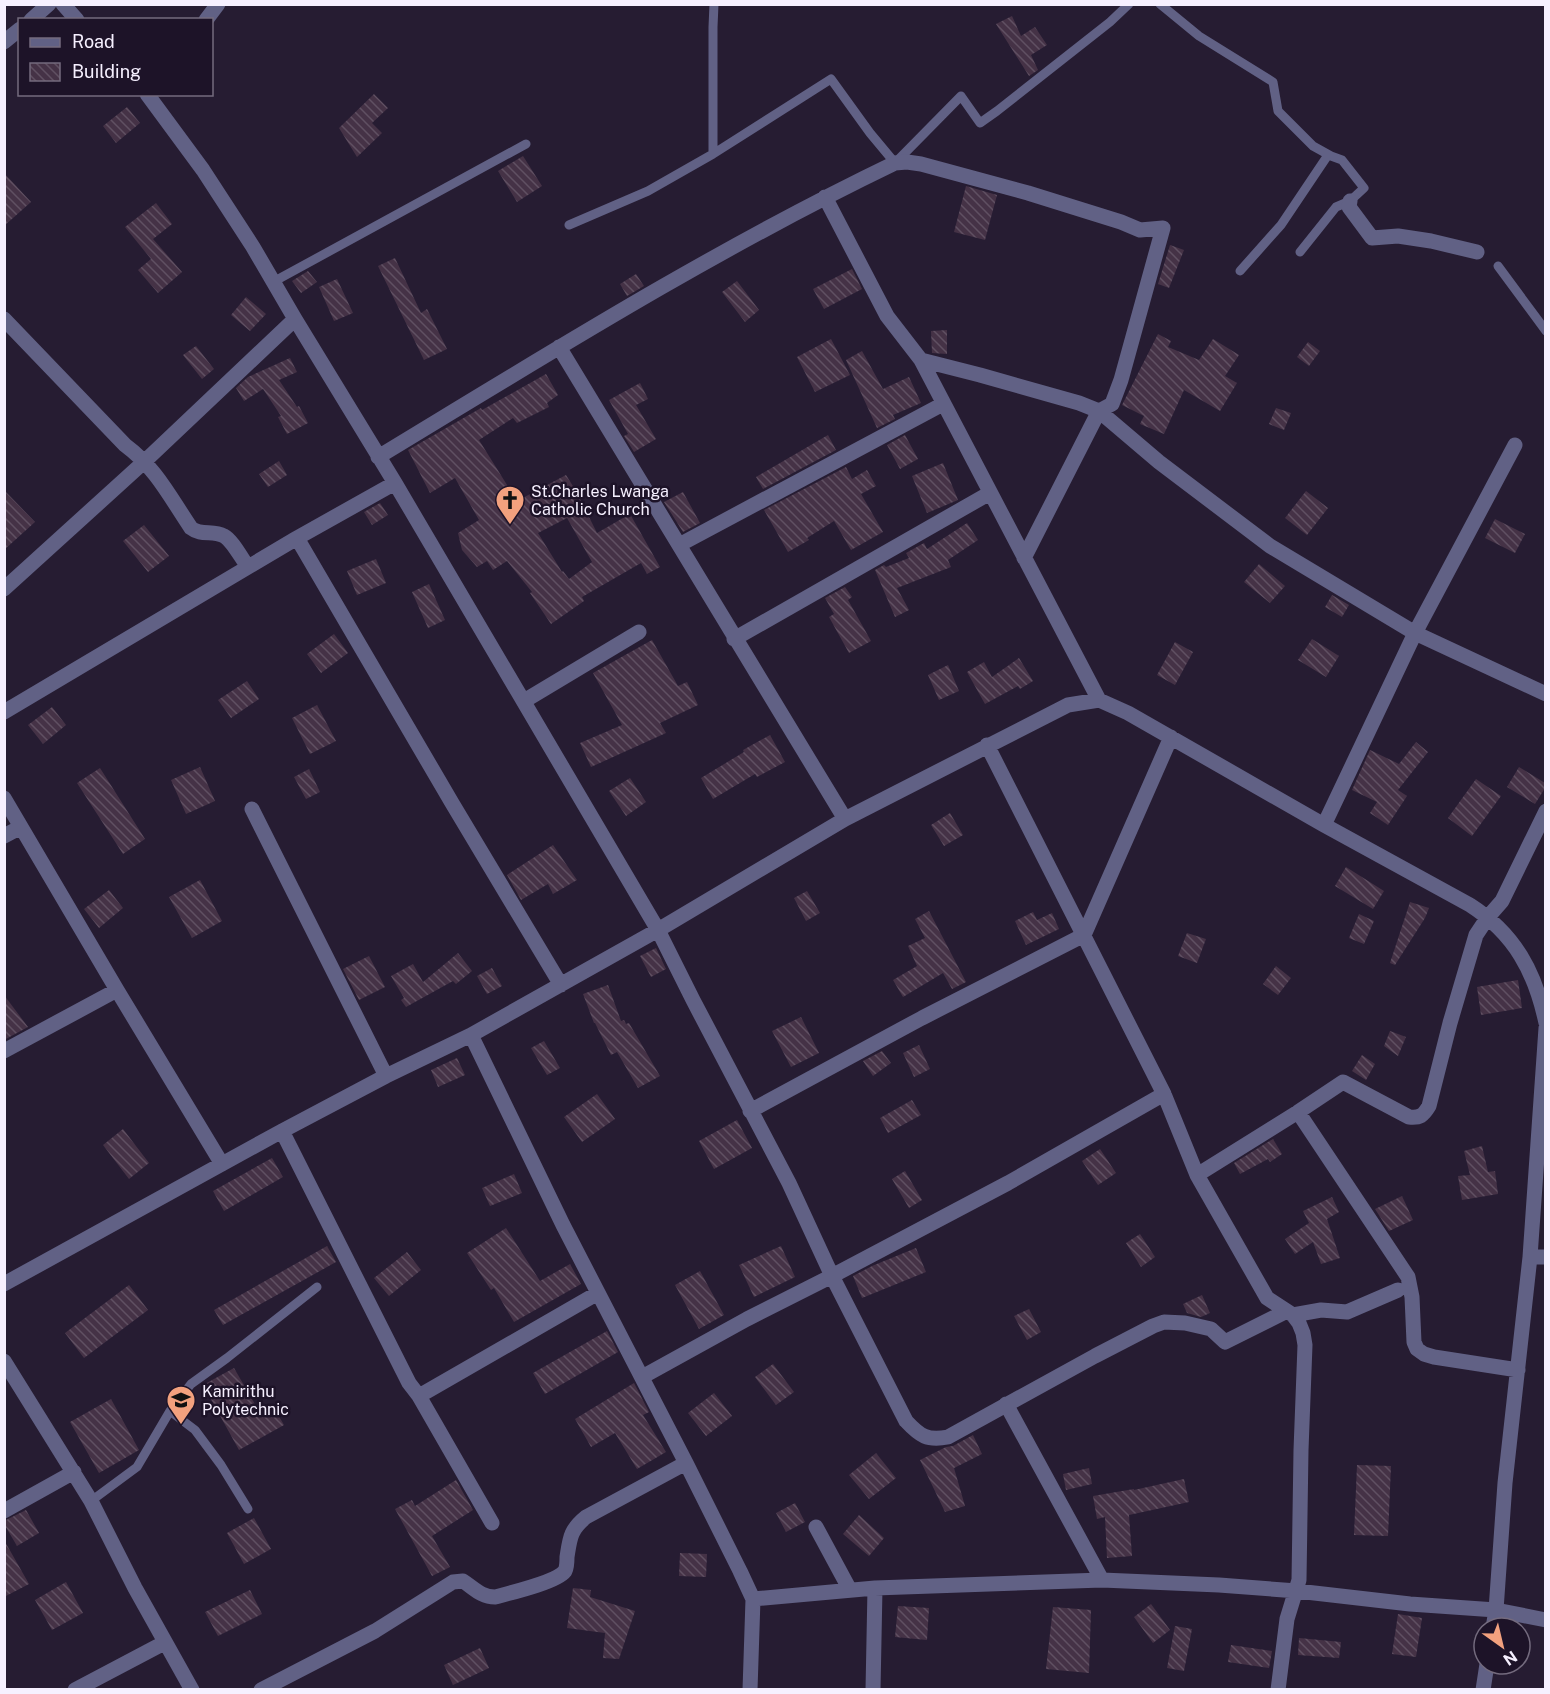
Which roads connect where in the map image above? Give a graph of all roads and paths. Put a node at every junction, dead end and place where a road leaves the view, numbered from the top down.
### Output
1 (49, 4) edge
2 (63, 4) edge
3 (218, 4) edge
4 (714, 4) edge
5 (1129, 4) edge
6 (1160, 4) edge
7 (33, 18) edge
8 (75, 18) edge
9 (208, 18) edge
10 (18, 31) edge
11 (4, 42) edge
12 (148, 96) edge
13 (526, 144) dead end
14 (713, 154) junction
15 (1328, 155) junction
16 (895, 163) junction
17 (825, 197) junction
18 (1350, 201) junction
19 (569, 225) dead end
20 (1300, 252) dead end
21 (1477, 252) dead end
22 (1498, 266) dead end
23 (1240, 271) dead end
24 (273, 282) junction
25 (4, 319) edge
26 (295, 319) junction
27 (1545, 331) edge
28 (559, 347) junction
29 (921, 360) junction
30 (943, 404) junction
31 (1099, 411) junction
32 (1515, 445) dead end
33 (378, 457) junction
34 (145, 461) junction
35 (395, 483) junction
36 (990, 493) junction
37 (297, 538) junction
38 (679, 545) junction
39 (1024, 558) junction
40 (248, 567) junction
41 (4, 589) edge
42 (639, 632) dead end
43 (1415, 633) junction
44 (734, 639) junction
45 (1545, 694) edge
46 (1099, 700) junction
47 (524, 701) junction
48 (4, 712) edge
49 (1171, 737) junction
50 (987, 745) junction
51 (4, 798) edge
52 (252, 809) dead end
53 (1545, 811) edge
54 (845, 819) junction
55 (1324, 825) junction
56 (21, 827) junction
57 (4, 836) edge
58 (1488, 917) junction
59 (658, 930) junction
60 (1084, 935) junction
61 (561, 985) junction
62 (117, 990) junction
63 (1545, 1023) edge
64 (1545, 1028) edge
65 (471, 1035) junction
66 (4, 1051) edge
67 (386, 1076) junction
68 (1164, 1094) junction
69 (750, 1111) junction
70 (1298, 1112) junction
71 (282, 1131) junction
72 (222, 1164) junction
73 (1197, 1174) junction
74 (1538, 1257) edge
75 (832, 1276) junction
76 (4, 1284) edge
77 (317, 1287) dead end
78 (1398, 1290) dead end
79 (598, 1293) junction
80 (1290, 1313) junction
81 (4, 1361) edge
82 (1518, 1370) junction
83 (642, 1377) junction
84 (419, 1396) junction
85 (1006, 1404) junction
86 (170, 1412) junction
87 (686, 1463) junction
88 (74, 1472) junction
89 (91, 1501) junction
90 (248, 1509) dead end
91 (4, 1510) edge
92 (492, 1522) dead end
93 (816, 1527) dead end
94 (1102, 1580) junction
95 (875, 1588) junction
96 (850, 1590) junction
97 (1297, 1591) junction
98 (753, 1599) junction
99 (1496, 1610) junction
100 (1495, 1616) edge
101 (1545, 1620) edge
102 (164, 1643) junction
103 (75, 1689) edge
104 (192, 1689) edge
105 (261, 1689) edge
106 (750, 1689) edge
107 (873, 1689) edge
108 (1278, 1689) edge

1 - 7 street
2 - 8 street
3 - 9 street
4 - 14 lane
5 - 16 lane
6 - 15 lane
10 - 11 street
12 - 24 street
13 - 24 lane
14 - 16 lane
14 - 19 lane
15 - 18 lane
15 - 23 lane
16 - 17 street
16 - 31 street
17 - 28 street
17 - 29 street
18 - 20 lane
18 - 21 street
22 - 27 lane
24 - 26 street
25 - 34 street
26 - 33 street
26 - 34 street
28 - 33 street
28 - 38 street
29 - 30 street
29 - 31 street
30 - 36 street
30 - 38 street
31 - 39 street
31 - 43 street
32 - 43 street
33 - 35 street
34 - 40 street
34 - 41 street
35 - 37 street
35 - 47 street
36 - 39 street
36 - 44 street
37 - 40 street
37 - 61 street
38 - 44 street
39 - 46 street
40 - 48 street
42 - 47 street
43 - 45 street
43 - 55 street
44 - 54 street
46 - 49 street
46 - 50 street
47 - 59 street
49 - 55 street
49 - 60 street
50 - 54 street
50 - 60 street
51 - 56 street
52 - 67 street
53 - 58 street
54 - 59 street
55 - 58 street
56 - 57 street
56 - 62 street
58 - 63 street
58 - 70 street
59 - 61 street
59 - 69 street
60 - 68 street
60 - 69 street
61 - 65 street
62 - 66 street
62 - 72 street
64 - 74 street
65 - 67 street
65 - 79 street
67 - 71 street
68 - 73 street
68 - 75 street
69 - 75 street
70 - 73 street
70 - 82 street
71 - 72 street
71 - 84 street
72 - 76 street
73 - 80 street
74 - 82 street
75 - 83 street
75 - 85 street
77 - 86 lane
78 - 80 street
79 - 83 street
79 - 84 street
80 - 85 street
80 - 97 street
81 - 88 street
82 - 99 street
83 - 87 street
84 - 92 street
85 - 94 street
86 - 89 lane
86 - 90 lane
87 - 98 street
87 - 105 street
88 - 89 street
88 - 91 street
89 - 102 street
93 - 96 street
94 - 95 street
94 - 97 street
95 - 96 street
95 - 107 street
96 - 98 street
97 - 99 street
97 - 108 street
98 - 106 street
99 - 100 street
99 - 101 street
102 - 103 street
102 - 104 street

